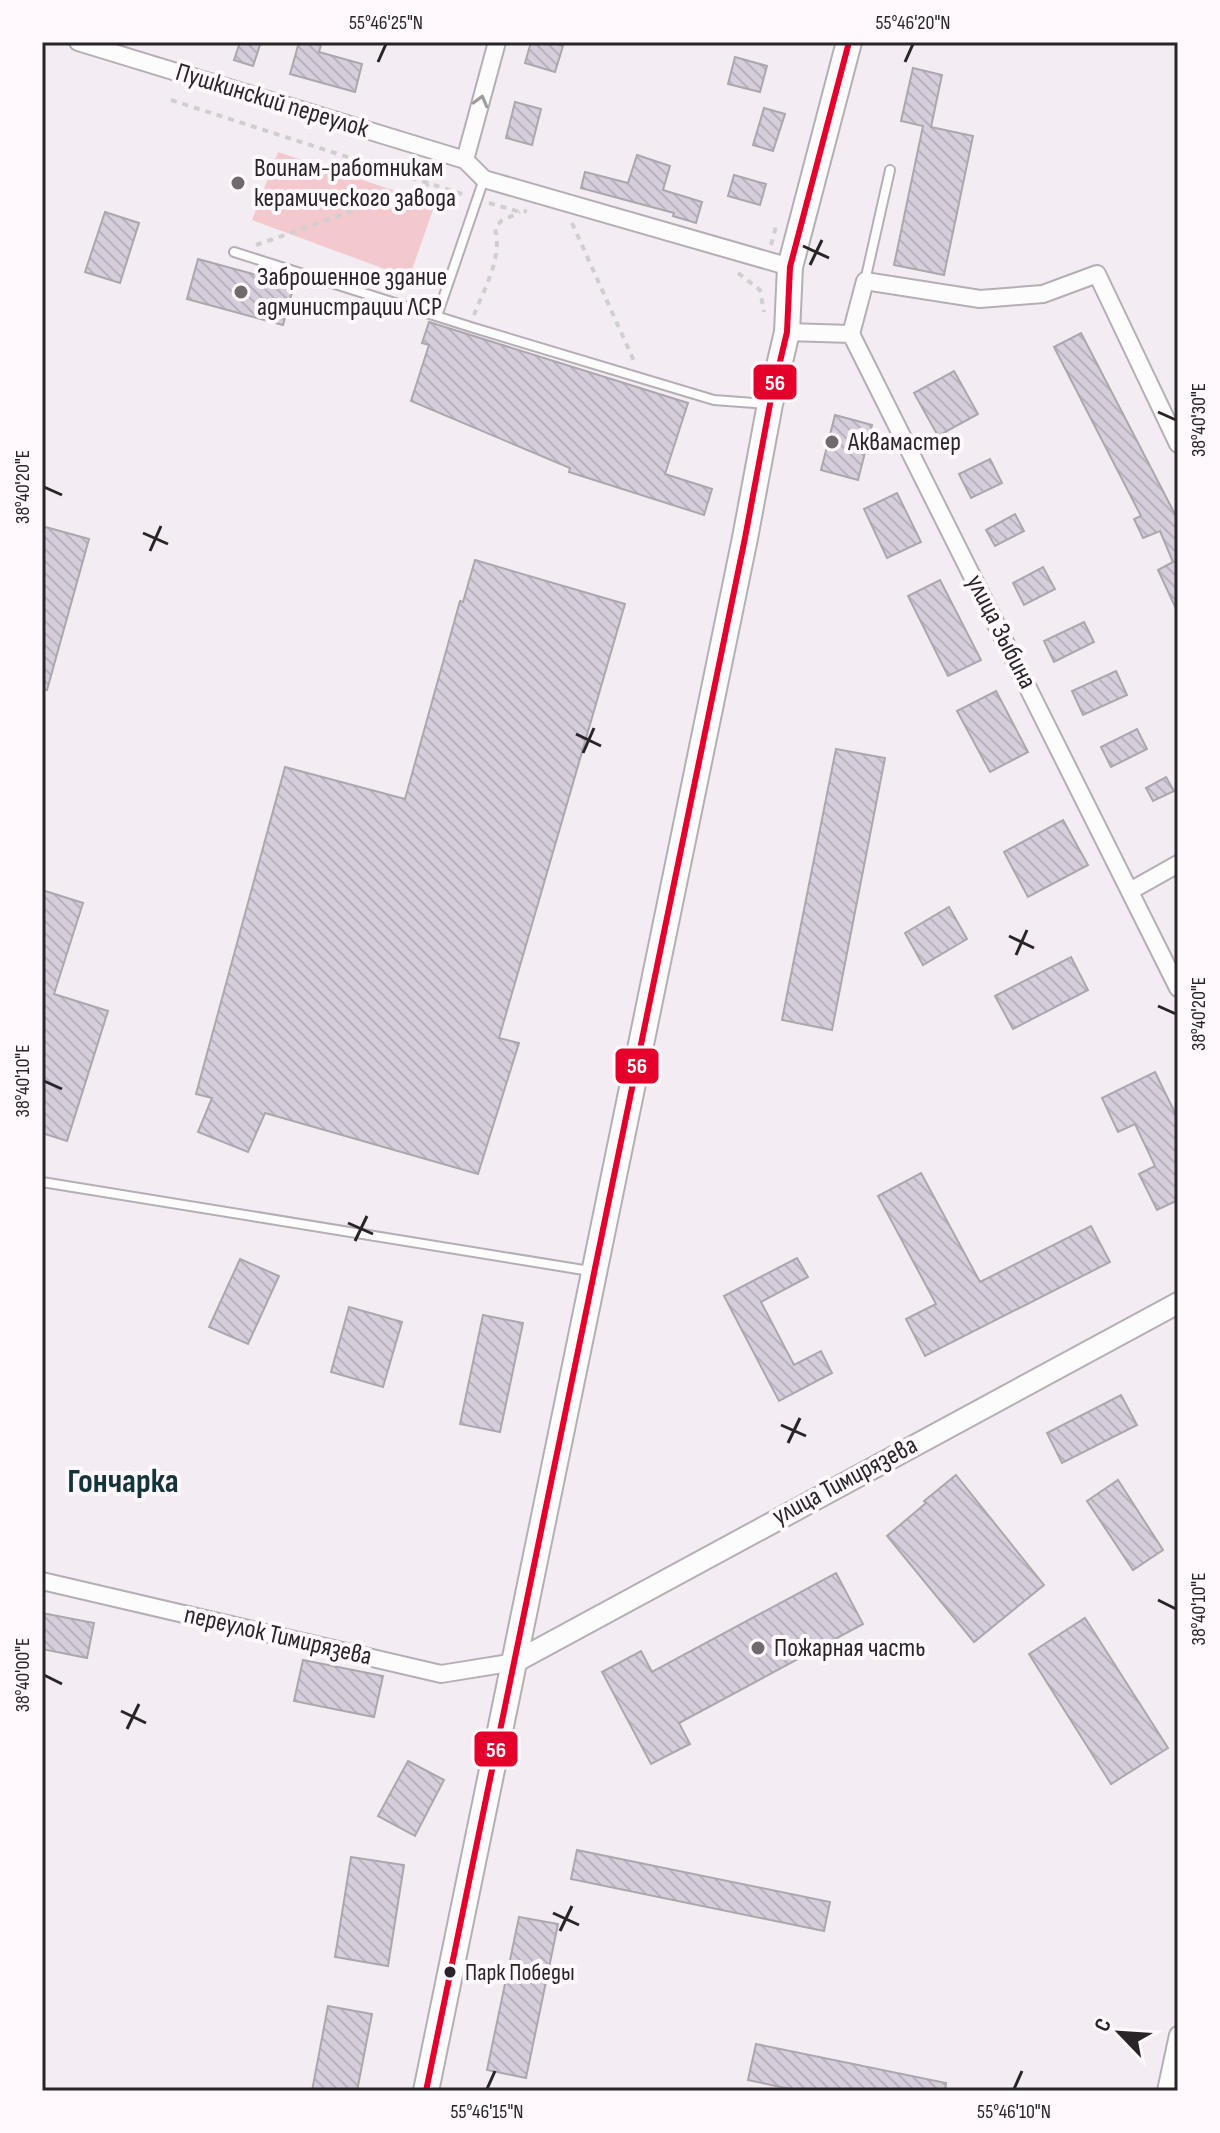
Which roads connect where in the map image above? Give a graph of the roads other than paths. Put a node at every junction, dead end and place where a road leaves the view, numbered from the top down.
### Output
1 (497, 42) edge
2 (849, 42) edge
3 (89, 43) edge
4 (465, 160) junction
5 (890, 170) dead end
6 (484, 179) junction
7 (234, 252) dead end
8 (790, 267) junction
9 (865, 281) junction
10 (437, 316) junction
11 (787, 332) junction
12 (851, 334) junction
13 (770, 404) junction
14 (1178, 444) edge
15 (1178, 864) edge
16 (1130, 891) junction
17 (1178, 988) edge
18 (42, 1182) edge
19 (595, 1272) junction
20 (1178, 1303) edge
21 (42, 1581) edge
22 (515, 1662) junction
23 (1178, 2035) edge
24 (426, 2091) edge
25 (1166, 2091) edge

4 -> 1 street
2 - 8 main road
3 - 4 street, Пушкинский переулок
4 - 6 street
5 - 9 lane
6 - 8 street
6 - 10 lane
7 - 10 lane
8 - 11 main road
9 - 12 street
9 - 14 street
10 - 13 lane
11 - 12 street
11 - 13 main road
12 - 16 street, улица Зыбина
13 - 19 main road
15 - 16 street
16 - 17 street, улица Зыбина
18 - 19 lane
19 - 22 main road
20 - 22 street, улица Тимирязева
21 - 22 street, переулок Тимирязева
22 - 24 main road
23 - 25 street

